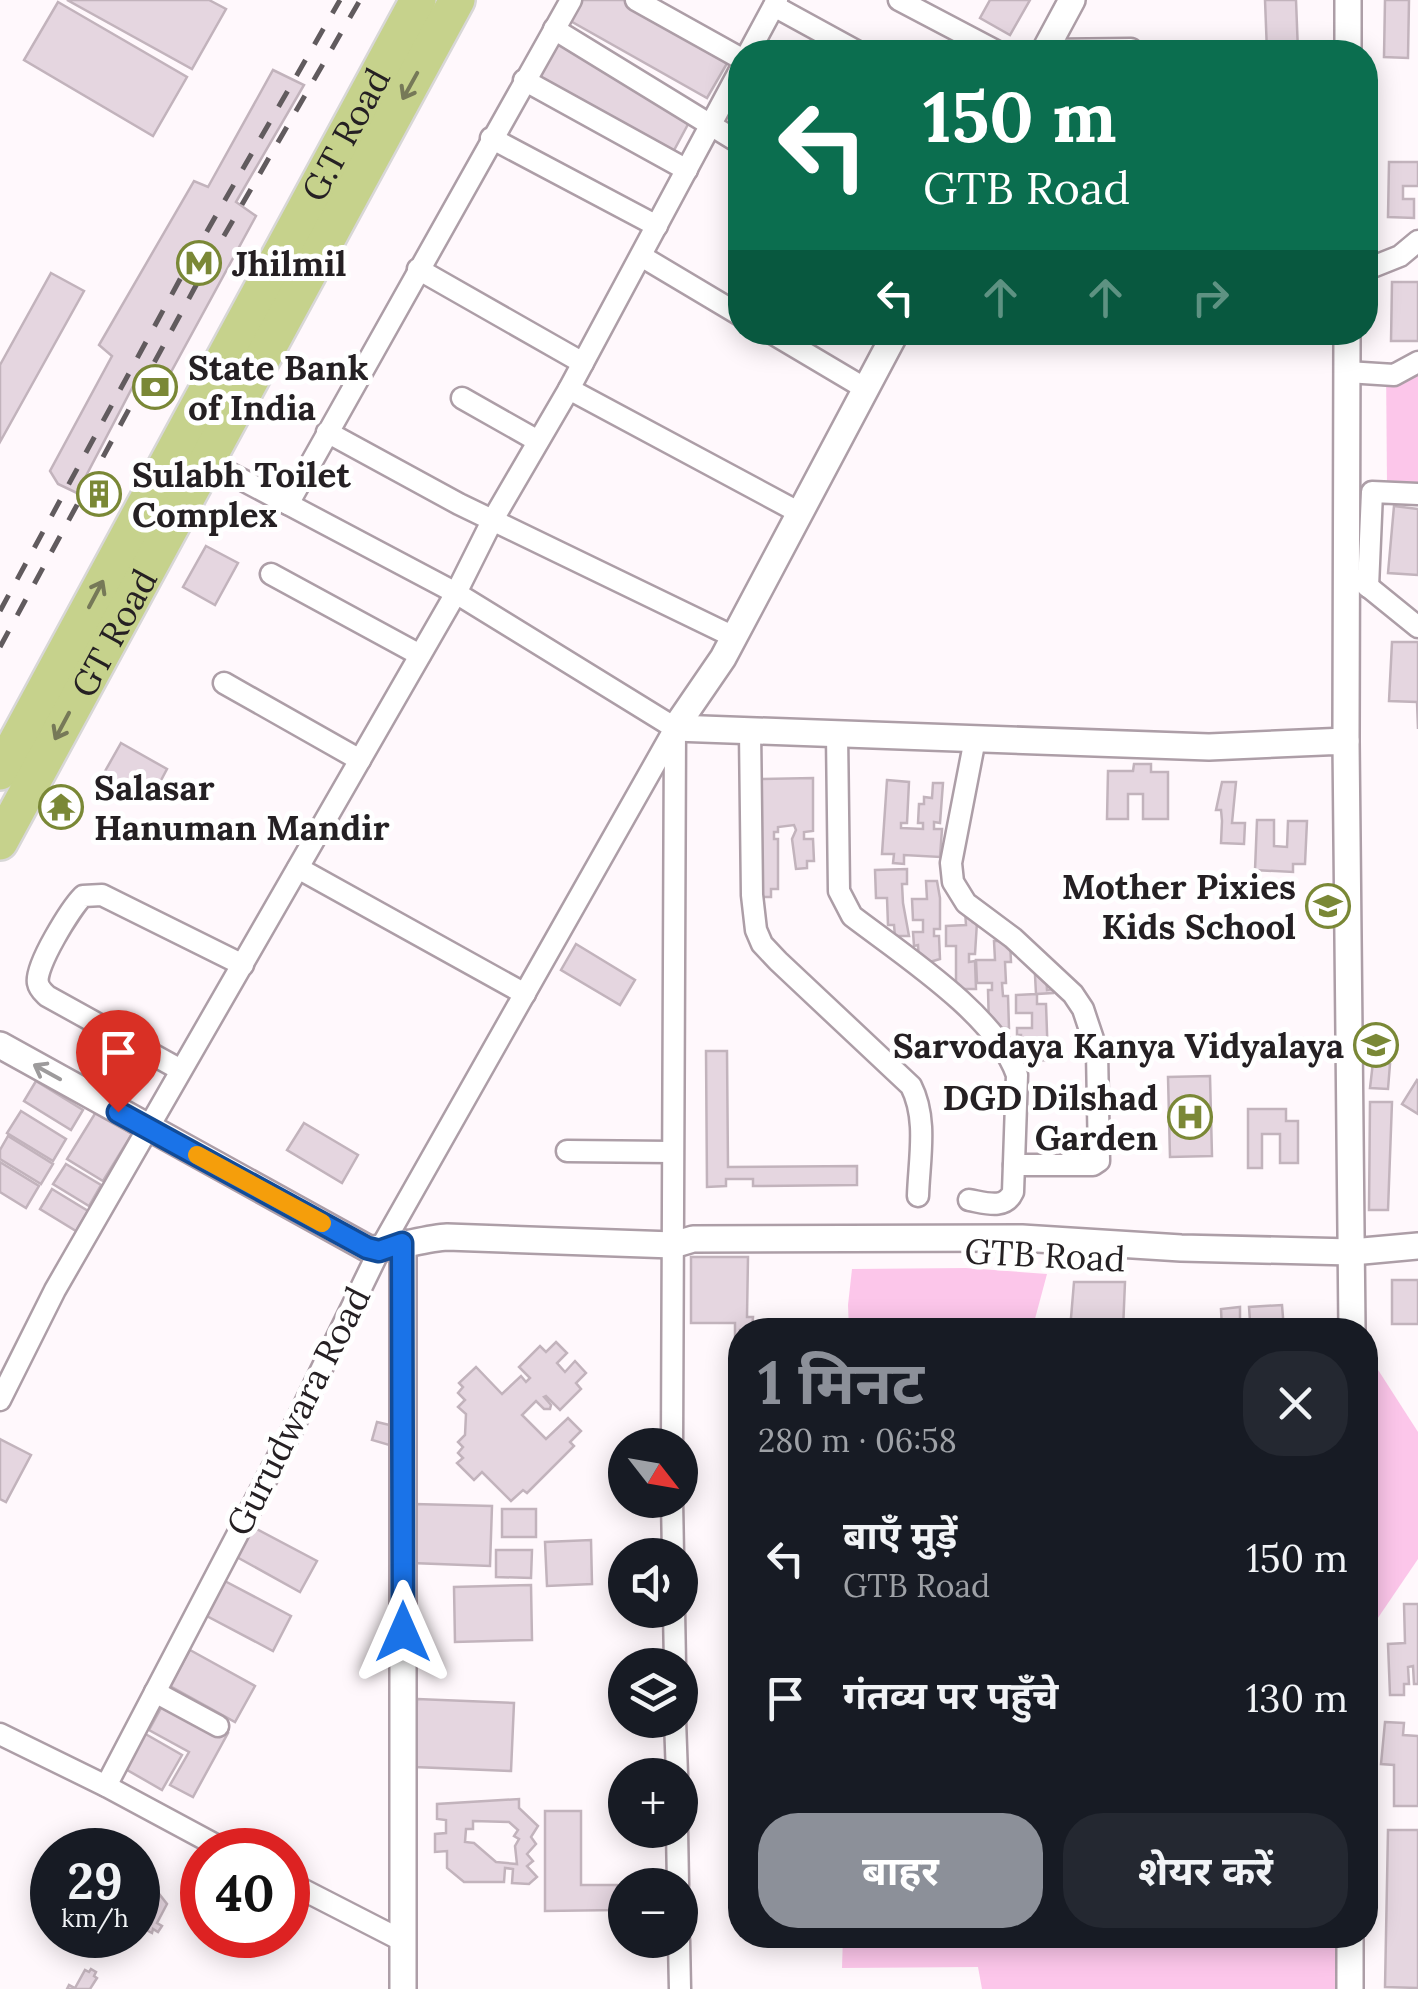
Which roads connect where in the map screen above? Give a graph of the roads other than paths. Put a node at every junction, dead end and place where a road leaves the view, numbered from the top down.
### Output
1 (418, 0) edge
2 (457, 0) edge
3 (570, 0) edge
4 (636, 0) edge
5 (899, 0) edge
6 (1072, 0) edge
7 (1348, 0) edge
8 (776, 3) edge
9 (554, 29) junction
10 (756, 40) edge
11 (838, 40) edge
12 (975, 40) edge
13 (1051, 40) edge
14 (1348, 40) edge
15 (728, 51) edge
16 (524, 80) junction
17 (728, 93) edge
18 (712, 123) junction
19 (728, 134) edge
20 (492, 138) junction
21 (687, 170) junction
22 (658, 226) junction
23 (1418, 240) edge
24 (641, 256) junction
25 (1378, 265) edge
26 (418, 269) junction
27 (728, 308) edge
28 (792, 345) edge
29 (889, 345) edge
30 (1347, 345) edge
31 (1418, 362) edge
32 (583, 363) junction
33 (1347, 372) junction
34 (569, 389) junction
35 (866, 390) junction
36 (462, 398) dead end
37 (225, 424) joint
38 (327, 432) junction
39 (538, 441) junction
40 (192, 453) junction
41 (158, 480) joint
42 (1418, 494) edge
43 (288, 504) junction
44 (800, 513) junction
45 (492, 520) junction
46 (1346, 570) junction
47 (271, 574) dead end
48 (1368, 587) junction
49 (456, 593) junction
50 (1418, 627) edge
51 (734, 636) junction
52 (420, 655) junction
53 (224, 683) dead end
54 (676, 728) junction
55 (750, 731) junction
56 (837, 734) junction
57 (975, 739) junction
58 (1346, 741) junction
59 (360, 760) junction
60 (0, 772) edge
61 (0, 842) edge
62 (298, 868) junction
63 (242, 965) junction
64 (525, 994) junction
65 (0, 1045) edge
66 (180, 1070) junction
67 (148, 1128) junction
68 (567, 1152) dead end
69 (671, 1152) junction
70 (1014, 1165) junction
71 (918, 1196) dead end
72 (969, 1200) dead end
73 (673, 1245) junction
74 (1418, 1246) edge
75 (391, 1247) junction
76 (1351, 1260) junction
77 (1418, 1263) edge
78 (1352, 1318) edge
79 (0, 1400) edge
80 (672, 1428) edge
81 (155, 1692) junction
82 (218, 1726) dead end
83 (0, 1734) edge
84 (106, 1786) junction
85 (183, 1828) edge
86 (310, 1893) edge
87 (403, 1942) junction
88 (1350, 1948) edge
89 (679, 1958) edge
90 (403, 1989) edge
91 (680, 1989) edge
92 (1350, 1989) edge

1 - 40 highway, G.T Road
2 -> 37 highway, G.T Road
3 - 9 street
4 - 15 street
5 - 12 street
6 - 13 street
7 - 14 street
8 - 10 street
8 - 11 street
9 - 16 street
9 - 18 street
16 - 20 street
16 - 21 street
17 - 18 street
18 - 19 street
18 - 21 street
20 - 22 street
20 - 26 street
21 - 22 street
22 - 24 street
23 - 25 street
24 - 27 street
24 - 32 street
26 - 32 street
26 - 38 street
28 - 35 street
29 - 35 street
30 - 33 street
31 - 33 street
32 - 34 street
33 - 46 street
34 - 39 street
34 - 44 street
35 - 44 street
36 - 39 street
37 - 40 highway, GT Road
38 - 43 street
38 - 45 street
39 - 45 street
40 - 41 highway, G.T Road
40 - 43 street
40 -> 61 highway, GT Road
60 -> 41 highway, GT Road
42 - 48 street
43 - 49 street
44 - 51 street
45 - 49 street
45 - 51 street
46 - 48 street
46 - 58 street
47 - 52 street
48 - 50 street
49 - 52 street
49 - 54 street
51 - 54 street
52 - 59 street
53 - 59 street
54 - 55 street
54 - 64 street, Gurudwara Road
54 - 69 street
55 - 56 street
55 - 71 street
56 - 57 street
56 - 70 street
57 - 58 street
57 - 70 street
58 - 76 street
59 - 62 street
62 - 63 street
62 - 64 street
63 - 66 street
63 - 66 street
64 - 75 street, Gurudwara Road
67 -> 65 street
66 - 67 street
67 - 75 street
67 - 79 street
68 - 69 street
69 - 73 street
70 - 72 street
73 - 75 street, GTB Road
73 - 76 street, GTB Road
73 - 80 street
74 - 76 street, GTB Road
75 - 81 street, Gurudwara Road
75 - 87 street
76 - 77 street, GTB Road
76 - 78 street
81 - 82 street
81 - 84 street, Gurudwara Road
83 - 84 street
84 - 85 street
86 - 87 street
87 - 90 street
88 - 92 street
89 - 91 street

